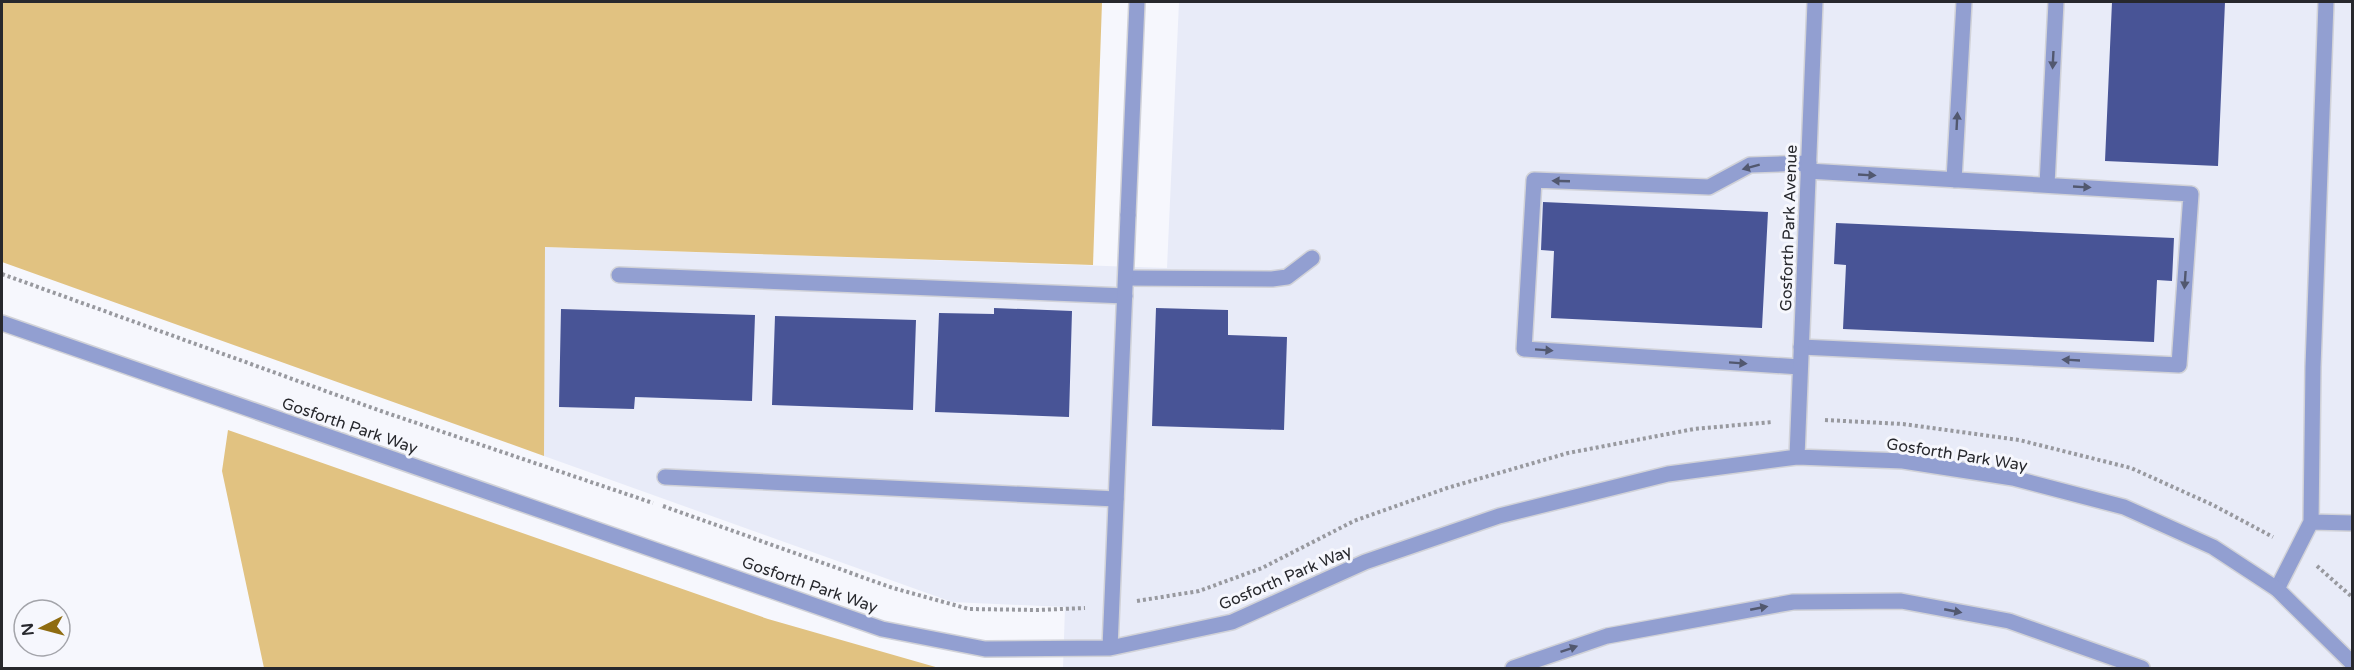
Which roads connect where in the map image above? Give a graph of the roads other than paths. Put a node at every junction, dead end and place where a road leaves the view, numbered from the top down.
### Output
1 (1137, 2) edge
2 (1815, 2) edge
3 (1964, 2) edge
4 (2056, 2) edge
5 (2326, 2) edge
6 (1809, 167) junction
7 (1954, 180) junction
8 (2047, 185) junction
9 (1312, 258) dead end
10 (619, 275) dead end
11 (1126, 278) junction
12 (1125, 296) junction
13 (2, 322) edge
14 (1801, 347) junction
15 (1800, 367) junction
16 (1797, 457) junction
17 (665, 477) dead end
18 (1116, 499) junction
19 (2311, 522) junction
20 (2352, 524) edge
21 (2277, 589) junction
22 (1110, 648) junction
23 (2352, 663) edge
24 (1514, 669) edge
25 (2142, 669) edge

1 - 11 street
2 - 6 street, Gosforth Park Avenue
7 -> 3 street
4 -> 8 street
5 - 19 street
6 -> 7 street
6 - 14 street, Gosforth Park Avenue
6 -> 15 street
7 - 8 street
8 -> 14 street
9 - 11 street
10 - 12 street
11 - 12 street
12 - 18 street
13 - 22 street, Gosforth Park Way
14 - 15 street, Gosforth Park Avenue
15 - 16 street, Gosforth Park Avenue
16 - 21 street, Gosforth Park Way
16 - 22 street, Gosforth Park Way
17 - 18 street
18 - 22 street
19 - 20 street
19 - 21 street
21 - 23 street, Gosforth Park Way
24 -> 25 street

